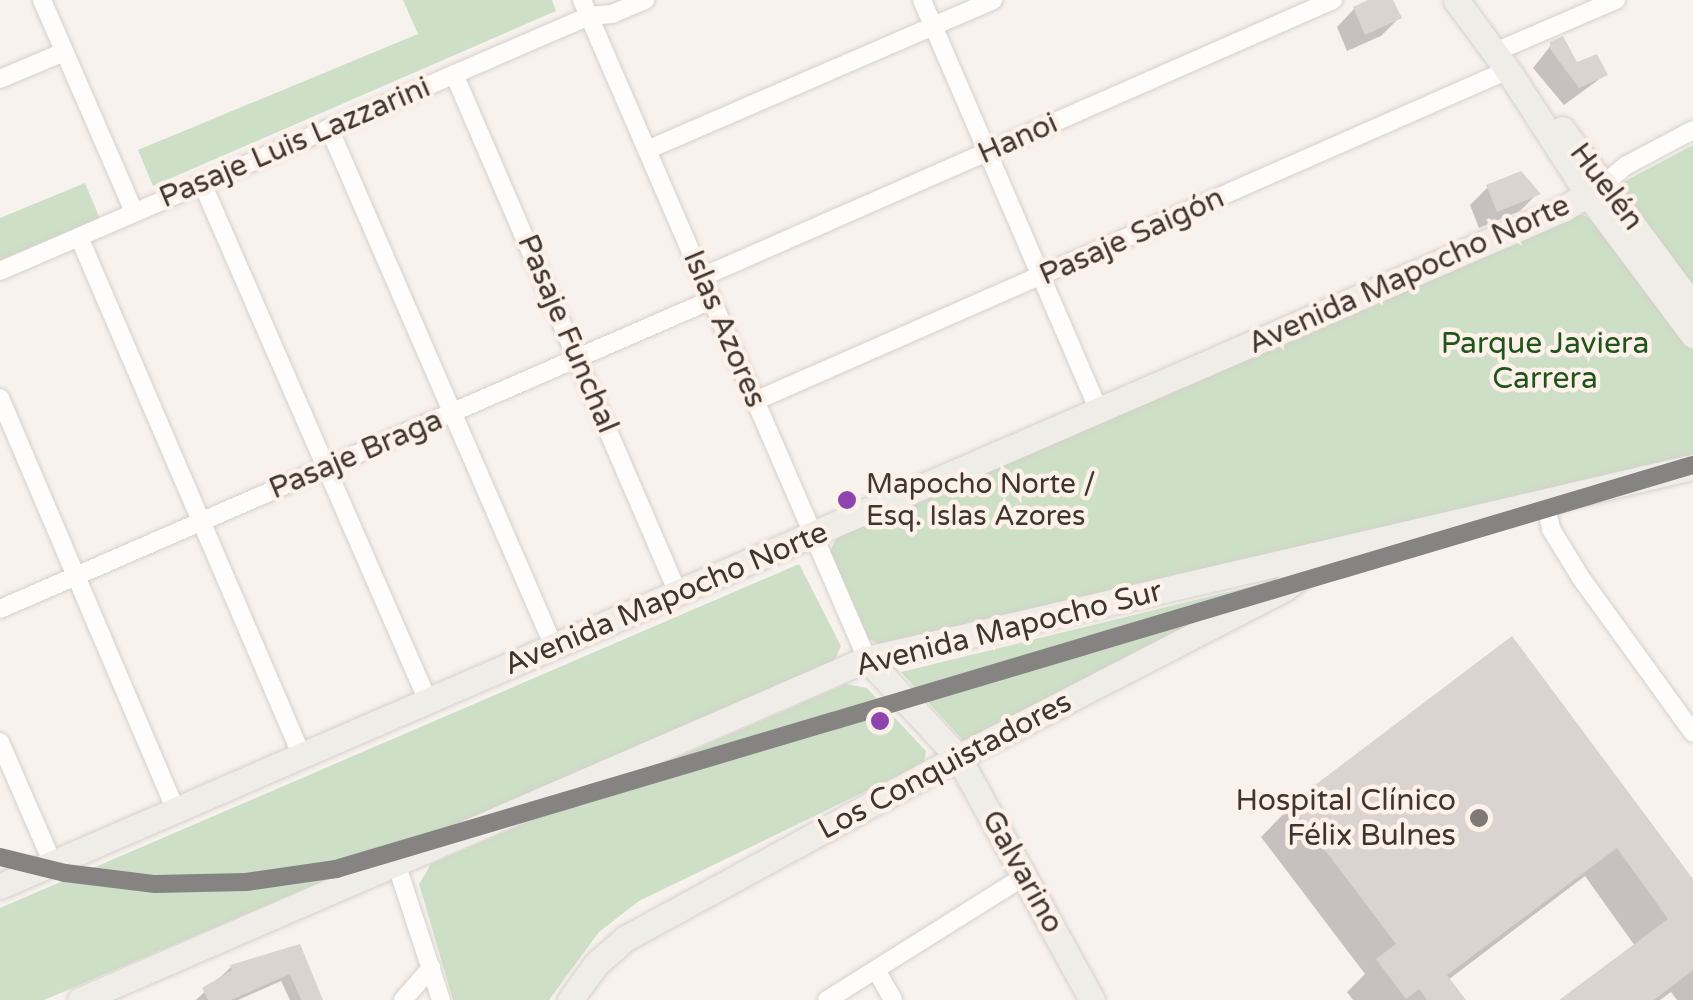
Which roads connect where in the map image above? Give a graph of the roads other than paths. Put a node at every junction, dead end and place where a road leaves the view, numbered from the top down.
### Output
1 (42, 0) edge
2 (644, 0) edge
3 (922, 0) edge
4 (993, 0) edge
5 (1333, 0) edge
6 (1456, 0) edge
7 (1616, 0) edge
8 (586, 8) edge
9 (933, 26) junction
10 (64, 52) junction
11 (1505, 66) junction
12 (454, 74) junction
13 (0, 80) edge
14 (330, 128) junction
15 (1693, 130) edge
16 (647, 150) junction
17 (987, 152) junction
18 (202, 184) junction
19 (1596, 190) junction
20 (134, 212) junction
21 (79, 237) junction
22 (0, 271) edge
23 (702, 277) junction
24 (1042, 277) junction
25 (712, 300) junction
26 (1693, 306) edge
27 (1693, 334) edge
28 (577, 358) junction
29 (0, 398) edge
30 (755, 401) junction
31 (1099, 411) junction
32 (452, 413) junction
33 (1693, 467) edge
34 (326, 468) junction
35 (1544, 502) junction
36 (201, 522) junction
37 (813, 536) junction
38 (1336, 551) junction
39 (76, 576) junction
40 (678, 594) junction
41 (0, 608) edge
42 (554, 647) junction
43 (866, 658) junction
44 (428, 702) junction
45 (1693, 733) edge
46 (0, 742) edge
47 (302, 756) junction
48 (958, 757) junction
49 (176, 810) junction
50 (396, 863) junction
51 (53, 864) junction
52 (1025, 876) junction
53 (0, 886) edge
54 (431, 968) junction
55 (876, 970) junction
56 (109, 994) edge
57 (80, 1000) edge
58 (403, 1000) edge
59 (441, 1000) edge
60 (570, 1000) edge
61 (826, 1000) edge
62 (893, 1000) edge
63 (1092, 1000) edge

1 - 10 street
2 - 8 street, Pasaje Luis Lazzarini
3 - 9 street
4 - 9 street
5 - 17 street, Hanoi
6 - 11 main road, Huelén
7 - 11 street, Pasaje Saigón
8 - 12 street, Pasaje Luis Lazzarini
8 - 16 street, Islas Azores
9 - 16 street
9 - 17 street
10 - 13 street
10 - 20 street
11 - 19 main road, Huelén
11 - 24 street, Pasaje Saigón
12 - 14 street, Pasaje Luis Lazzarini
12 - 28 street, Pasaje Funchal
14 - 18 street, Pasaje Luis Lazzarini
14 - 32 street
15 - 19 street
16 - 23 street, Islas Azores
17 - 23 street, Hanoi
17 - 24 street
18 - 20 street, Pasaje Luis Lazzarini
18 - 34 street
19 - 26 main road, Huelén
19 - 27 main road, Huelén
19 - 31 main road, Avenida Mapocho Norte
20 - 21 street, Pasaje Luis Lazzarini
21 - 22 street, Pasaje Luis Lazzarini
21 - 36 street
23 - 25 street, Islas Azores
24 - 30 street, Pasaje Saigón
24 - 31 street
25 - 28 street, Pasaje Braga
25 - 30 street, Islas Azores
28 - 32 street, Pasaje Braga
28 - 40 street, Pasaje Funchal
29 - 39 street
30 - 37 street, Islas Azores
31 - 37 main road, Avenida Mapocho Norte
32 - 34 street, Pasaje Braga
32 - 42 street
33 - 35 main road, Avenida Mapocho Sur
34 - 36 street, Pasaje Braga
34 - 44 street
35 - 38 main road, Avenida Mapocho Sur
35 - 45 street
36 - 39 street, Pasaje Braga
36 - 47 street
37 - 40 main road, Avenida Mapocho Norte
37 - 43 street, Islas Azores
38 - 43 main road, Avenida Mapocho Sur
38 - 48 main road, Los Conquistadores
39 - 41 street, Pasaje Braga
39 - 49 street
40 - 42 main road, Avenida Mapocho Norte
42 - 44 main road, Avenida Mapocho Norte
43 - 48 main road, Galvarino
43 - 50 main road, Avenida Mapocho Sur
44 - 47 main road, Avenida Mapocho Norte
46 - 51 street
47 - 49 main road, Avenida Mapocho Norte
48 - 52 main road, Galvarino
48 - 60 main road, Los Conquistadores
49 - 51 main road, Avenida Mapocho Norte
50 - 54 street
50 - 56 main road, Avenida Mapocho Sur
51 - 53 main road, Avenida Mapocho Norte
52 - 55 street
52 - 63 main road, Galvarino
54 - 58 street
54 - 59 street
55 - 61 street
55 - 62 street
56 - 57 main road, Avenida Mapocho Sur

